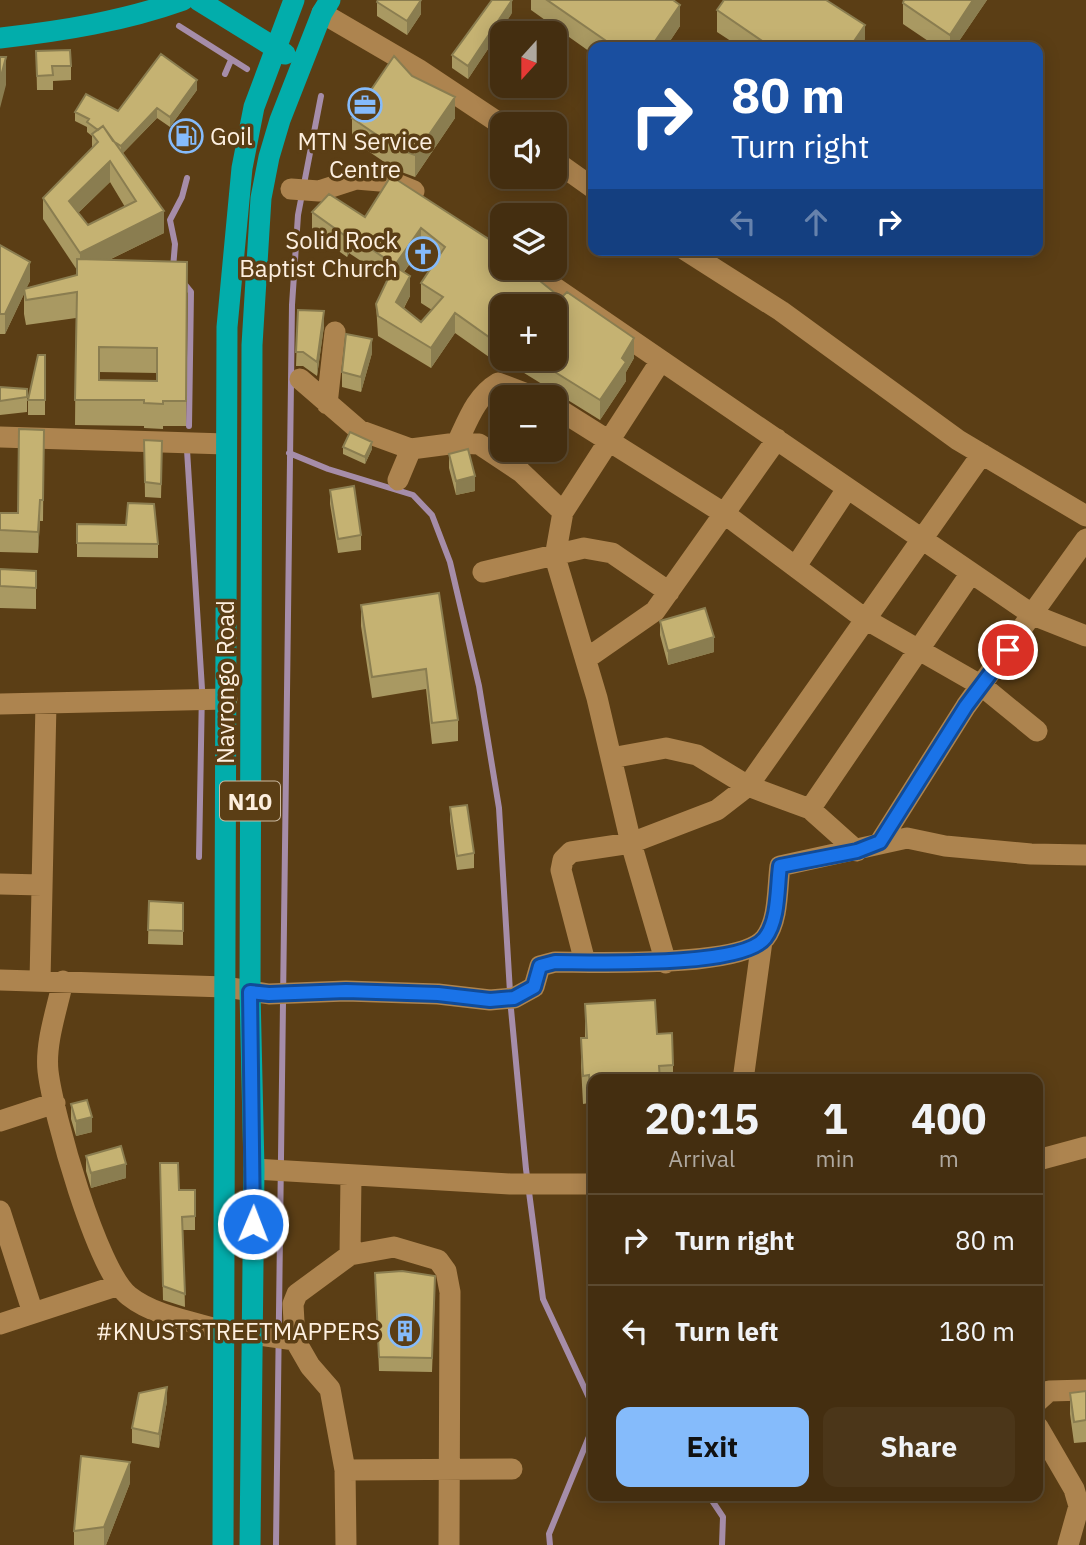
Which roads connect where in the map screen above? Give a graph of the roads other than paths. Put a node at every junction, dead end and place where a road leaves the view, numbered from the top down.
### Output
1 (183, 0) edge
2 (198, 0) edge
3 (294, 0) edge
4 (326, 6) edge
5 (0, 38) edge
6 (276, 49) junction
7 (303, 64) junction
8 (490, 116) edge
9 (567, 170) edge
10 (588, 184) edge
11 (291, 189) dead end
12 (431, 203) edge
13 (694, 256) edge
14 (543, 280) edge
15 (335, 332) dead end
16 (660, 362) junction
17 (300, 379) dead end
18 (490, 388) edge
19 (327, 404) junction
20 (567, 415) edge
21 (0, 437) edge
22 (777, 439) junction
23 (609, 441) junction
24 (457, 443) junction
25 (226, 444) junction
26 (411, 449) junction
27 (982, 454) junction
28 (398, 480) dead end
29 (847, 489) junction
30 (563, 512) junction
31 (724, 514) junction
32 (1086, 516) edge
33 (922, 540) junction
34 (1086, 540) edge
35 (555, 557) junction
36 (796, 566) junction
37 (483, 572) dead end
38 (971, 573) junction
39 (669, 592) junction
40 (1033, 615) junction
41 (865, 619) junction
42 (1086, 636) edge
43 (919, 648) junction
44 (586, 659) junction
45 (982, 686) junction
46 (227, 699) junction
47 (46, 703) junction
48 (0, 704) edge
49 (1037, 731) dead end
50 (611, 758) junction
51 (748, 786) junction
52 (810, 809) junction
53 (631, 842) junction
54 (880, 842) junction
55 (857, 851) junction
56 (1086, 855) edge
57 (0, 884) edge
58 (42, 885) junction
59 (762, 942) junction
60 (585, 962) junction
61 (666, 963) junction
62 (0, 980) edge
63 (40, 981) junction
64 (63, 981) junction
65 (226, 987) junction
66 (250, 992) junction
67 (744, 1074) edge
68 (55, 1103) junction
69 (0, 1121) edge
70 (1086, 1147) edge
71 (1043, 1159) edge
72 (254, 1168) junction
73 (351, 1175) junction
74 (588, 1184) edge
75 (0, 1211) edge
76 (350, 1255) junction
77 (119, 1285) junction
78 (33, 1313) junction
79 (0, 1324) edge
80 (224, 1331) junction
81 (251, 1334) junction
82 (295, 1340) junction
83 (1086, 1390) edge
84 (1043, 1396) edge
85 (1043, 1436) edge
86 (448, 1469) junction
87 (512, 1469) dead end
88 (345, 1470) junction
89 (223, 1545) edge
90 (250, 1545) edge
91 (346, 1545) edge
92 (449, 1545) edge
93 (1068, 1545) edge

1 - 5 highway
2 - 6 highway
3 - 6 highway, Navrongo Road / N10
4 - 7 highway, Navrongo Road / N10
4 - 8 street
6 - 7 highway
6 - 25 highway, Navrongo Road / N10
7 - 66 highway, Navrongo Road / N10
9 - 10 street
11 - 12 street
13 - 27 street
14 - 16 street
15 - 19 street
16 - 22 street
16 - 23 street
17 - 19 street
18 - 24 street
19 - 26 street
20 - 23 street
21 - 25 street
22 - 29 street
22 - 31 street
23 - 30 street
23 - 31 street
24 - 26 street
24 - 30 street
25 - 46 highway, Navrongo Road / N10
26 - 28 street
27 - 32 street
27 - 33 street
29 - 33 street
29 - 36 street
30 - 35 street
31 - 36 street
31 - 39 street
33 - 38 street
33 - 41 street
34 - 40 street
35 - 37 street
35 - 39 street
35 - 44 street
36 - 41 street
38 - 40 street
38 - 43 street
39 - 44 street
40 - 42 street
40 - 45 street
41 - 43 street
41 - 51 street
43 - 45 street
43 - 52 street
44 - 50 street
45 - 49 street
45 - 54 street
46 - 47 street
46 - 65 highway, Navrongo Road / N10
47 - 48 street
47 - 58 street
50 - 51 street
50 - 53 street
51 - 52 street
51 - 53 street
52 - 55 street
53 - 60 street
53 - 61 street
54 - 55 street
54 - 56 street
55 - 59 street
57 - 58 street
58 - 63 street
59 - 61 street
59 - 67 street
60 - 61 street
60 - 66 street
62 - 63 street
63 - 64 street
64 - 65 street
64 - 68 street
65 - 66 street
65 - 80 highway, Navrongo Road / N10
66 - 72 highway, Navrongo Road / N10
68 - 69 street
68 - 77 street
70 - 71 street
72 - 73 street
72 - 81 highway, Navrongo Road / N10
73 - 74 street
73 - 76 street
75 - 78 street
76 - 82 street
76 - 86 street
77 - 78 street
77 - 80 street
78 - 79 street
80 - 89 highway, Navrongo Road / N10
81 - 82 street
81 - 90 highway, Navrongo Road / N10
82 - 88 street
83 - 84 street
85 - 93 street
86 - 87 street
86 - 88 street
86 - 92 street
88 - 91 street

